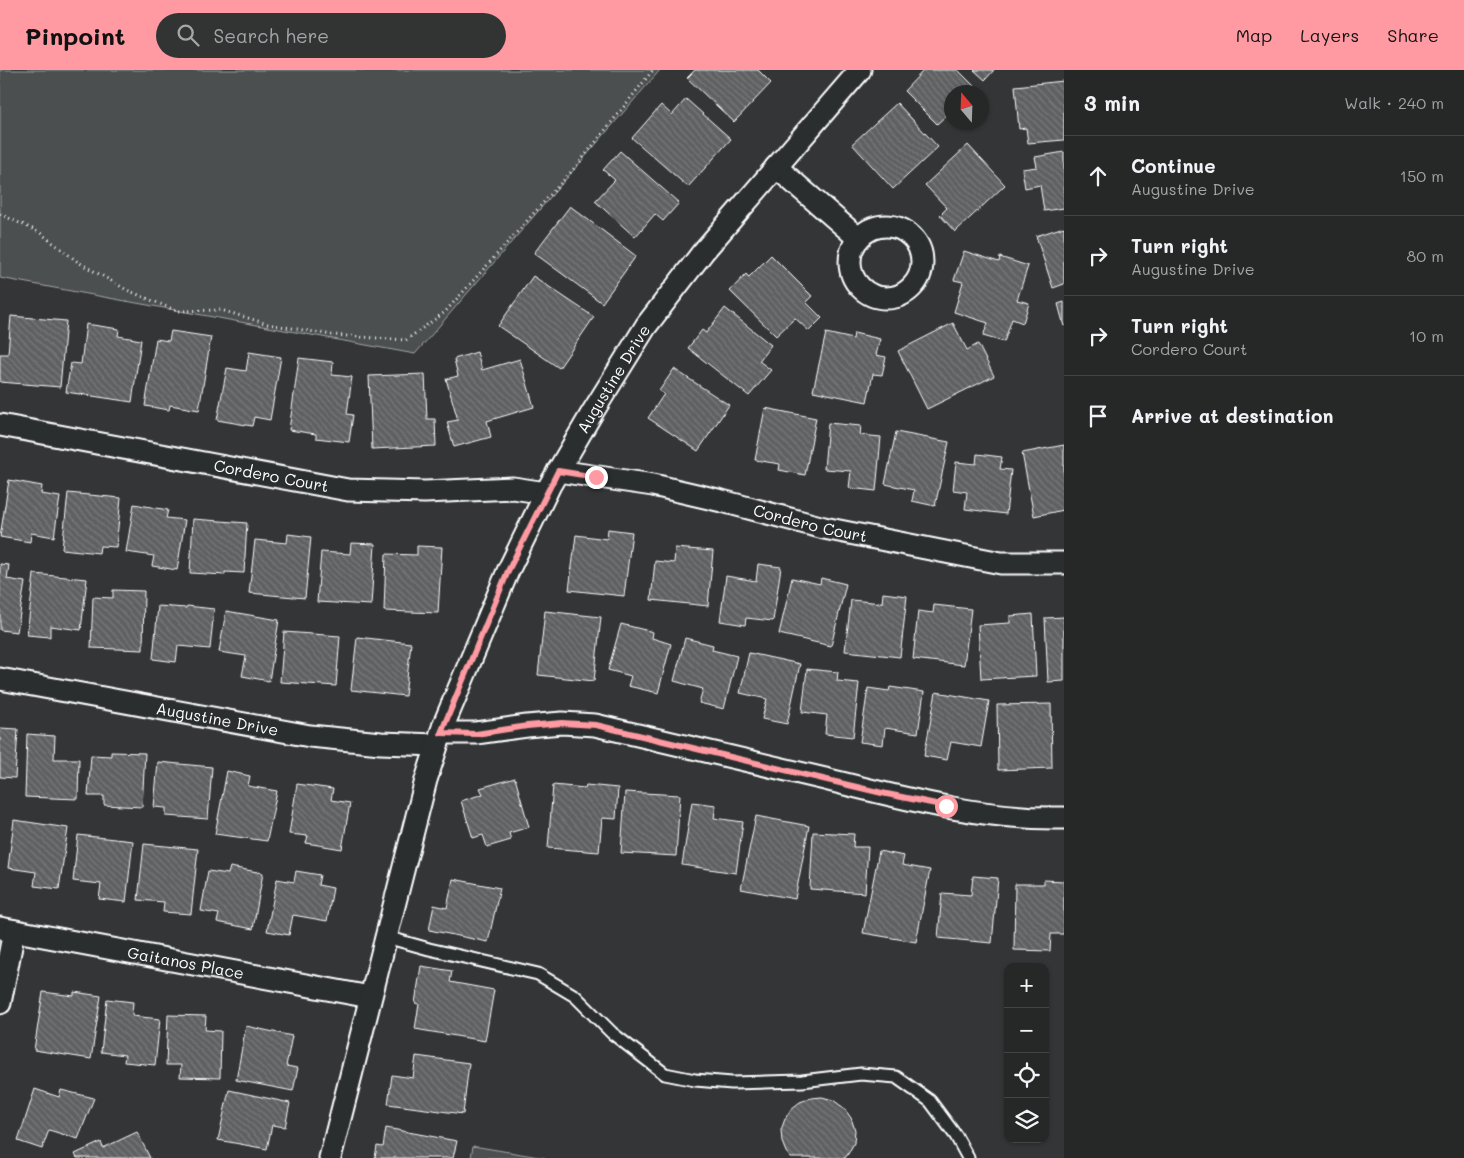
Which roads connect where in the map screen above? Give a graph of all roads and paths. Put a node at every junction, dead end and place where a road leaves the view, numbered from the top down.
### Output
1 (653, 70) edge
2 (860, 70) edge
3 (776, 167) junction
4 (0, 214) edge
5 (858, 238) dead end
6 (0, 425) edge
7 (558, 471) junction
8 (546, 493) junction
9 (1064, 563) edge
10 (0, 679) edge
11 (439, 739) junction
12 (1064, 818) edge
13 (7, 930) edge
14 (386, 936) junction
15 (370, 997) junction
16 (0, 1003) edge
17 (330, 1158) edge
18 (968, 1158) edge

1 - 4 path
2 - 3 street, Augustine Drive
3 - 5 street
3 - 7 street, Augustine Drive
6 - 8 street, Cordero Court
7 - 8 street, Augustine Drive
7 - 9 street, Cordero Court
8 - 11 street, Augustine Drive
10 - 11 street, Augustine Drive
11 - 12 street, Augustine Drive
11 - 14 street, Augustine Drive
13 - 15 street, Gaitanos Place
13 - 16 street
14 - 15 street, Augustine Drive
14 - 18 lane
15 - 17 street, Augustine Drive

